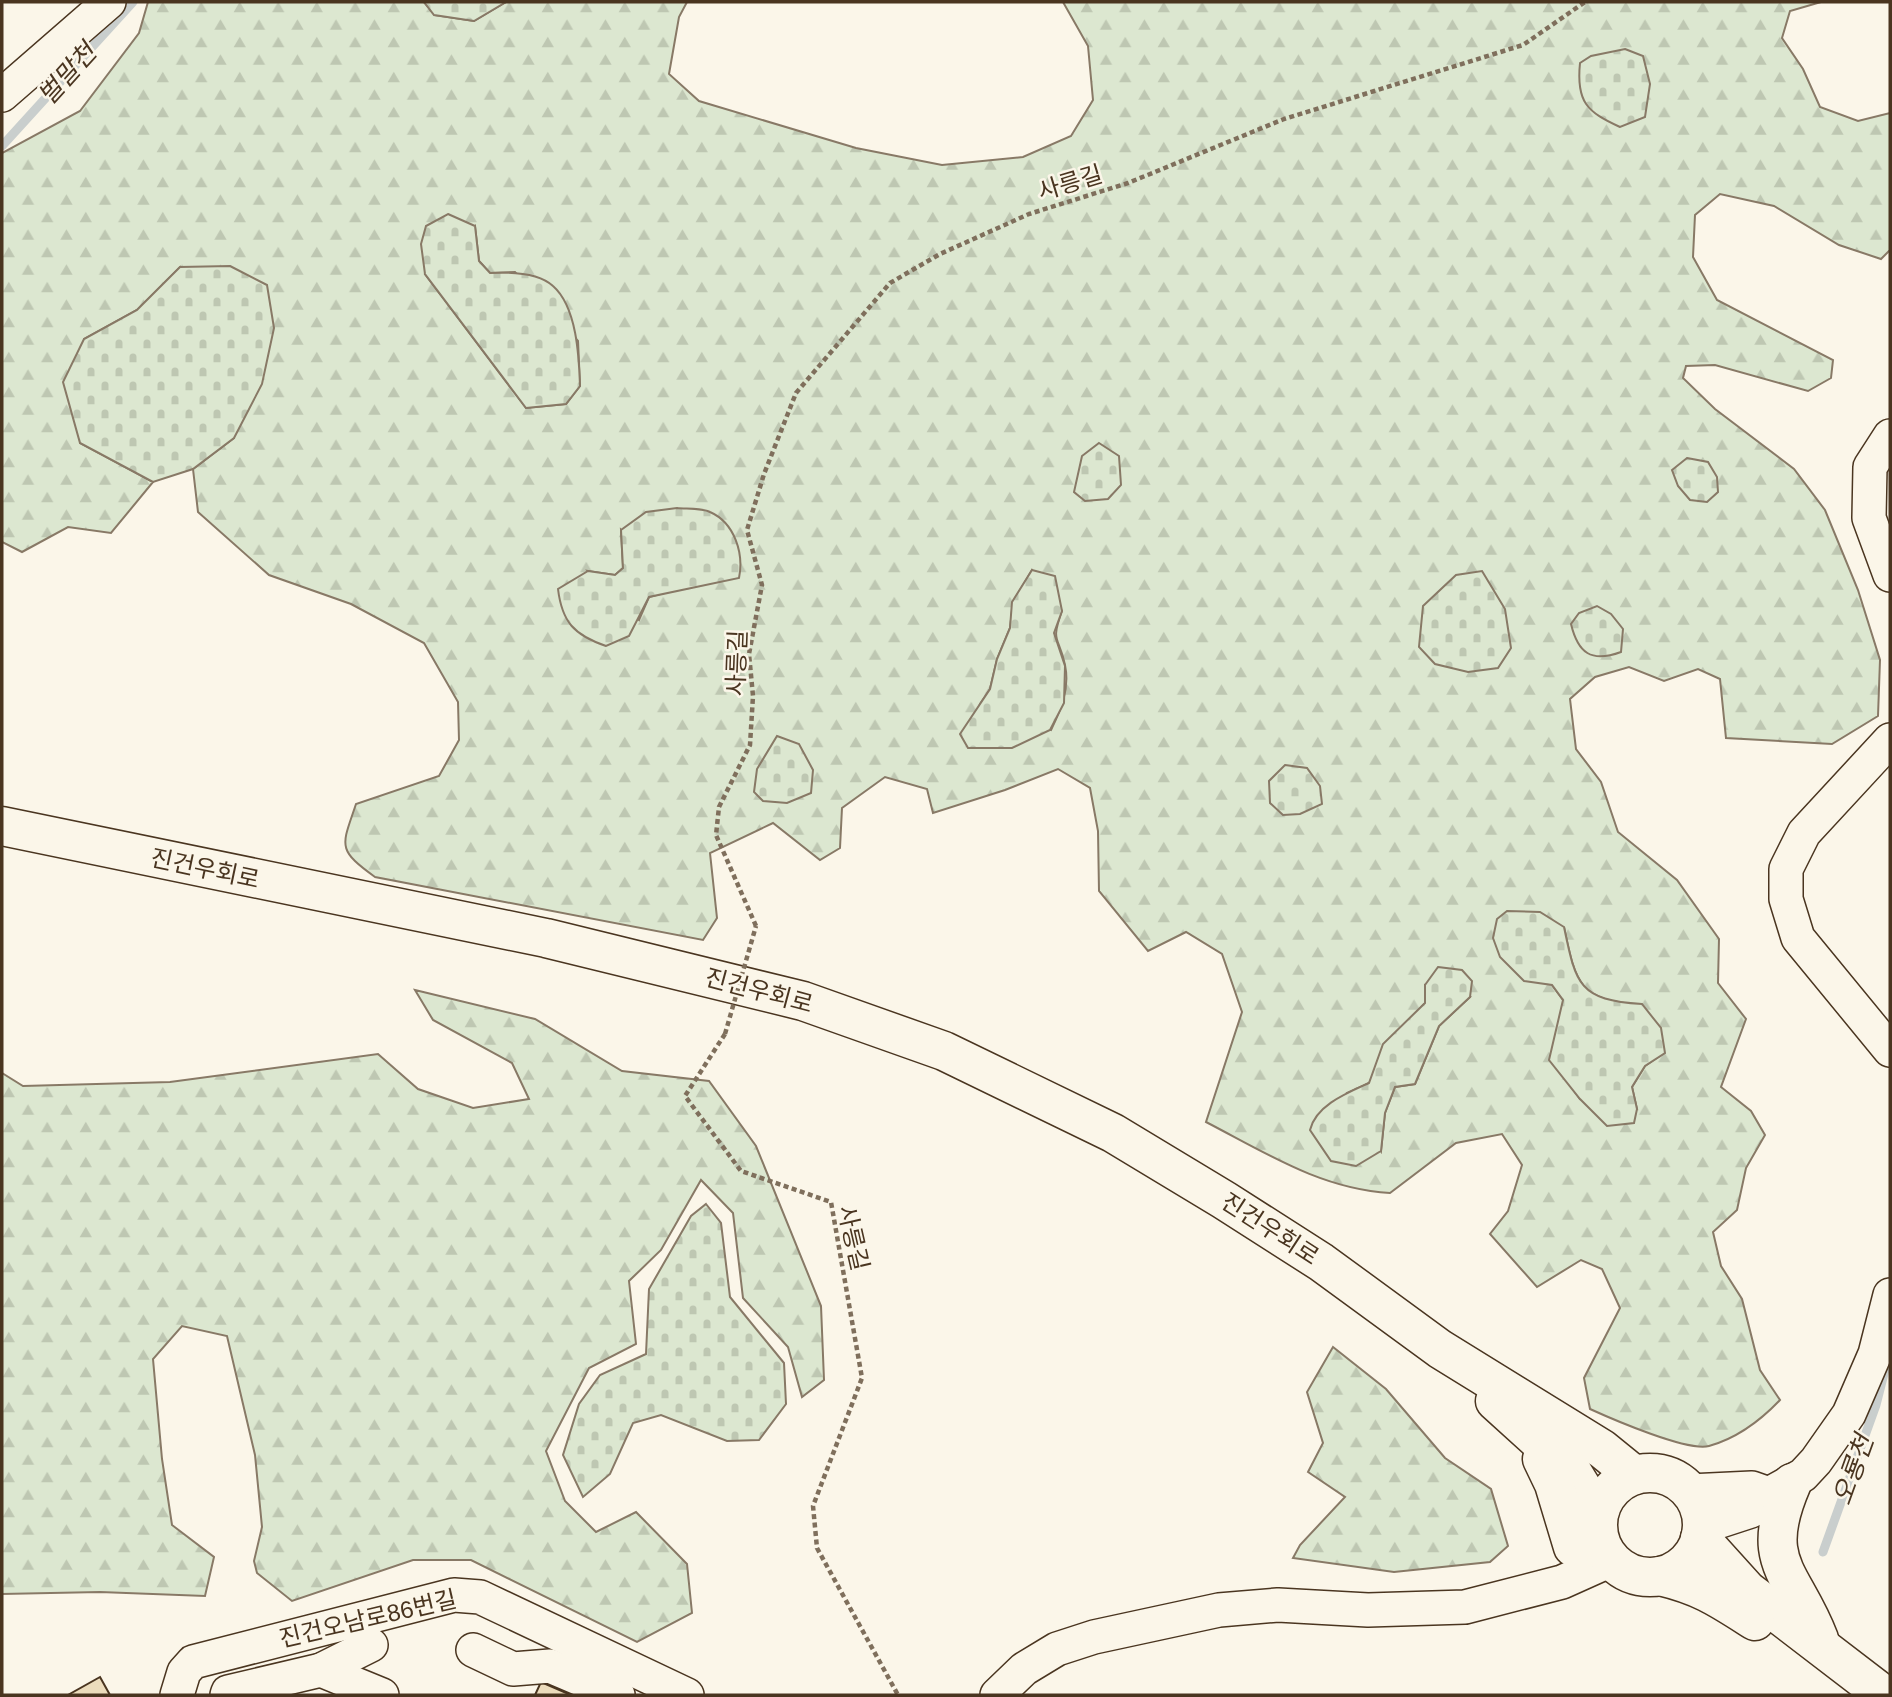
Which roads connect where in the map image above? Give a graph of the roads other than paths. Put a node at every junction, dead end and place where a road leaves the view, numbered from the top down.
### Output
1 (109, 2) edge
2 (2, 95) edge
3 (1890, 436) edge
4 (1890, 575) edge
5 (1890, 740) edge
6 (2, 826) edge
7 (1890, 1050) edge
8 (1890, 1295) edge
9 (1440, 1349) junction
10 (1882, 1355) edge
11 (1634, 1475) junction
12 (1780, 1489) junction
13 (1689, 1491) junction
14 (1701, 1532) junction
15 (1595, 1538) junction
16 (1660, 1576) junction
17 (371, 1645) dead end
18 (1823, 1648) junction
19 (473, 1650) dead end
20 (321, 1670) junction
21 (506, 1682) edge
22 (177, 1695) edge
23 (227, 1695) edge
24 (383, 1695) edge
25 (618, 1695) edge
26 (687, 1695) edge
27 (997, 1695) edge
28 (1884, 1695) edge

1 - 2 street
3 - 4 street
5 - 7 street
6 - 9 main road, 진건우회로
8 - 10 street
9 - 11 main road, 진건우회로
9 - 15 main road, 진건우회로
10 - 12 street
11 - 13 main road
11 - 15 main road
12 - 13 street
12 - 14 street
12 - 18 main road
13 - 14 main road
14 - 16 main road
14 - 18 main road
15 - 16 main road
15 - 27 street
16 - 18 main road
17 - 20 street
18 - 28 main road
19 - 21 street
20 - 23 street
20 - 24 street
21 - 25 street
22 - 26 street, 진건오남로86번길

